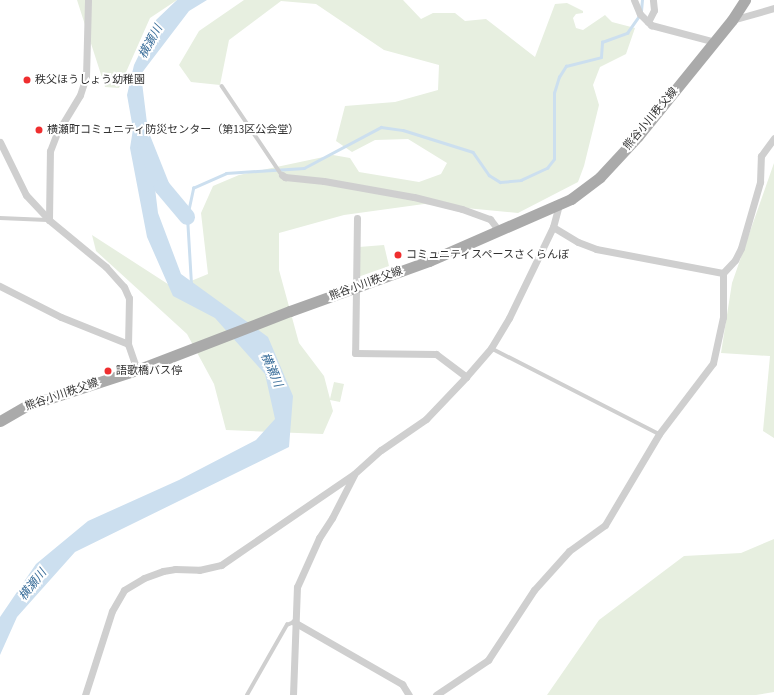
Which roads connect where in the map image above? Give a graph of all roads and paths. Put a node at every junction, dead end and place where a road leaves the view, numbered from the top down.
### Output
1 (88, 0) edge
2 (634, 0) edge
3 (653, 0) edge
4 (745, 0) edge
5 (774, 8) edge
6 (732, 20) junction
7 (648, 22) junction
8 (715, 42) junction
9 (222, 86) dead end
10 (774, 138) edge
11 (0, 142) edge
12 (282, 175) joint
13 (559, 204) junction
14 (0, 218) edge
15 (357, 218) dead end
16 (49, 220) junction
17 (553, 227) junction
18 (499, 231) junction
19 (723, 273) junction
20 (0, 286) edge
21 (357, 287) junction
22 (128, 344) junction
23 (491, 348) junction
24 (137, 370) junction
25 (466, 377) junction
26 (0, 421) edge
27 (659, 434) junction
28 (354, 474) junction
29 (294, 622) junction
30 (85, 695) edge
31 (247, 695) edge
32 (292, 695) edge
33 (409, 695) edge
34 (436, 695) edge

1 - 16 street
2 - 7 street
3 - 7 street
4 - 6 main road, 熊谷小川秩父線
5 - 6 street
6 - 8 main road, 熊谷小川秩父線
7 - 8 street
8 - 13 main road, 熊谷小川秩父線
9 - 12 lane
10 - 19 street
11 - 16 street
12 - 18 street
13 - 17 street
13 - 18 main road, 熊谷小川秩父線
14 - 16 lane
15 - 21 street
16 - 22 street
17 - 19 street
17 - 23 street
18 - 21 main road, 熊谷小川秩父線
19 - 27 street
20 - 22 street
21 - 24 main road, 熊谷小川秩父線
21 - 25 street
22 - 24 street
23 - 25 street
23 - 27 lane
24 - 26 main road, 熊谷小川秩父線
25 - 28 street
27 - 34 street
28 - 29 street
28 - 30 street
29 - 31 lane
29 - 32 street
29 - 33 street

